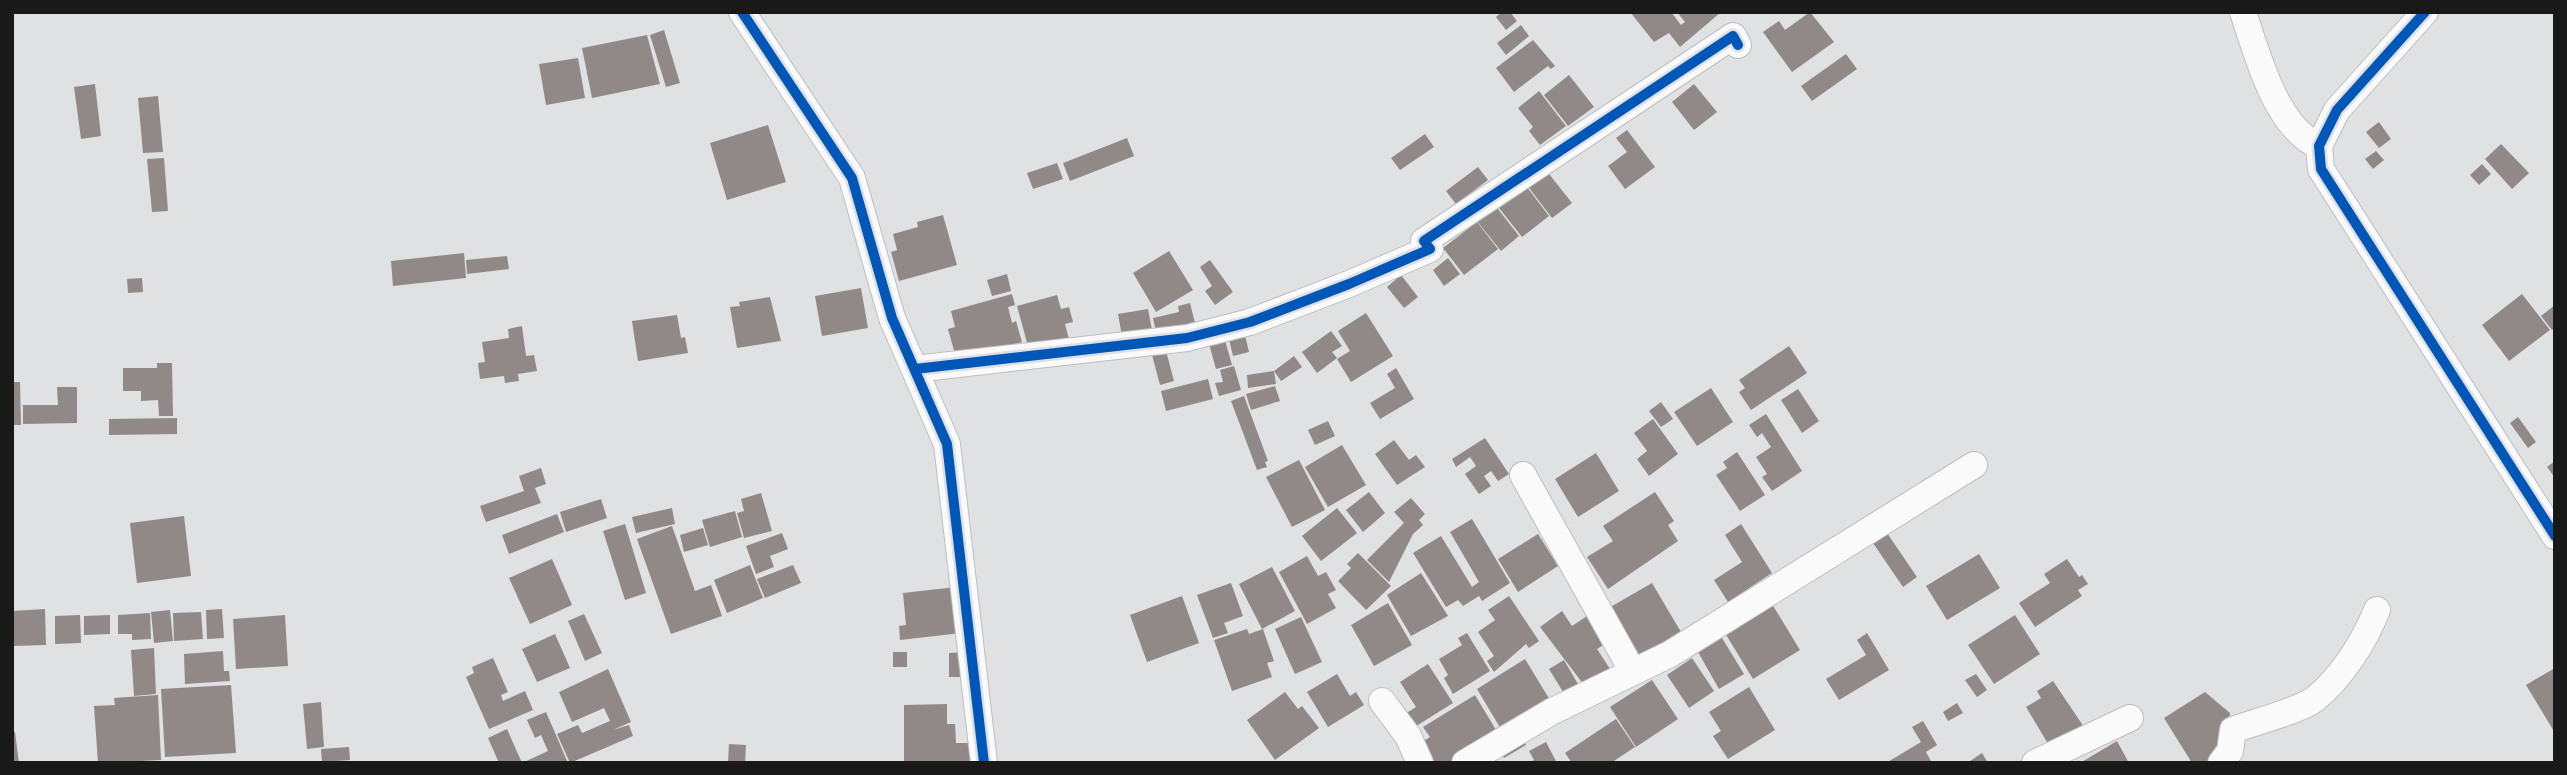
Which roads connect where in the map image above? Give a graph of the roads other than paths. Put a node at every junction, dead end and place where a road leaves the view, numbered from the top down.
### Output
1 (742, 12) edge
2 (2243, 12) edge
3 (2425, 12) edge
4 (1738, 45) dead end
5 (2319, 146) junction
6 (915, 369) junction
7 (1974, 466) dead end
8 (1523, 475) dead end
9 (2555, 536) edge
10 (2377, 610) dead end
11 (1633, 672) junction
12 (1382, 701) dead end
13 (2130, 718) dead end
14 (984, 763) edge
15 (1420, 763) edge
16 (1465, 763) edge
17 (2035, 763) edge
18 (2221, 763) edge

1 - 6 street
2 - 5 street
3 - 5 street
4 - 6 street
5 - 9 street
6 - 14 street
7 - 11 street
8 - 11 street
10 - 18 street
11 - 16 street
12 - 15 street
13 - 17 street

